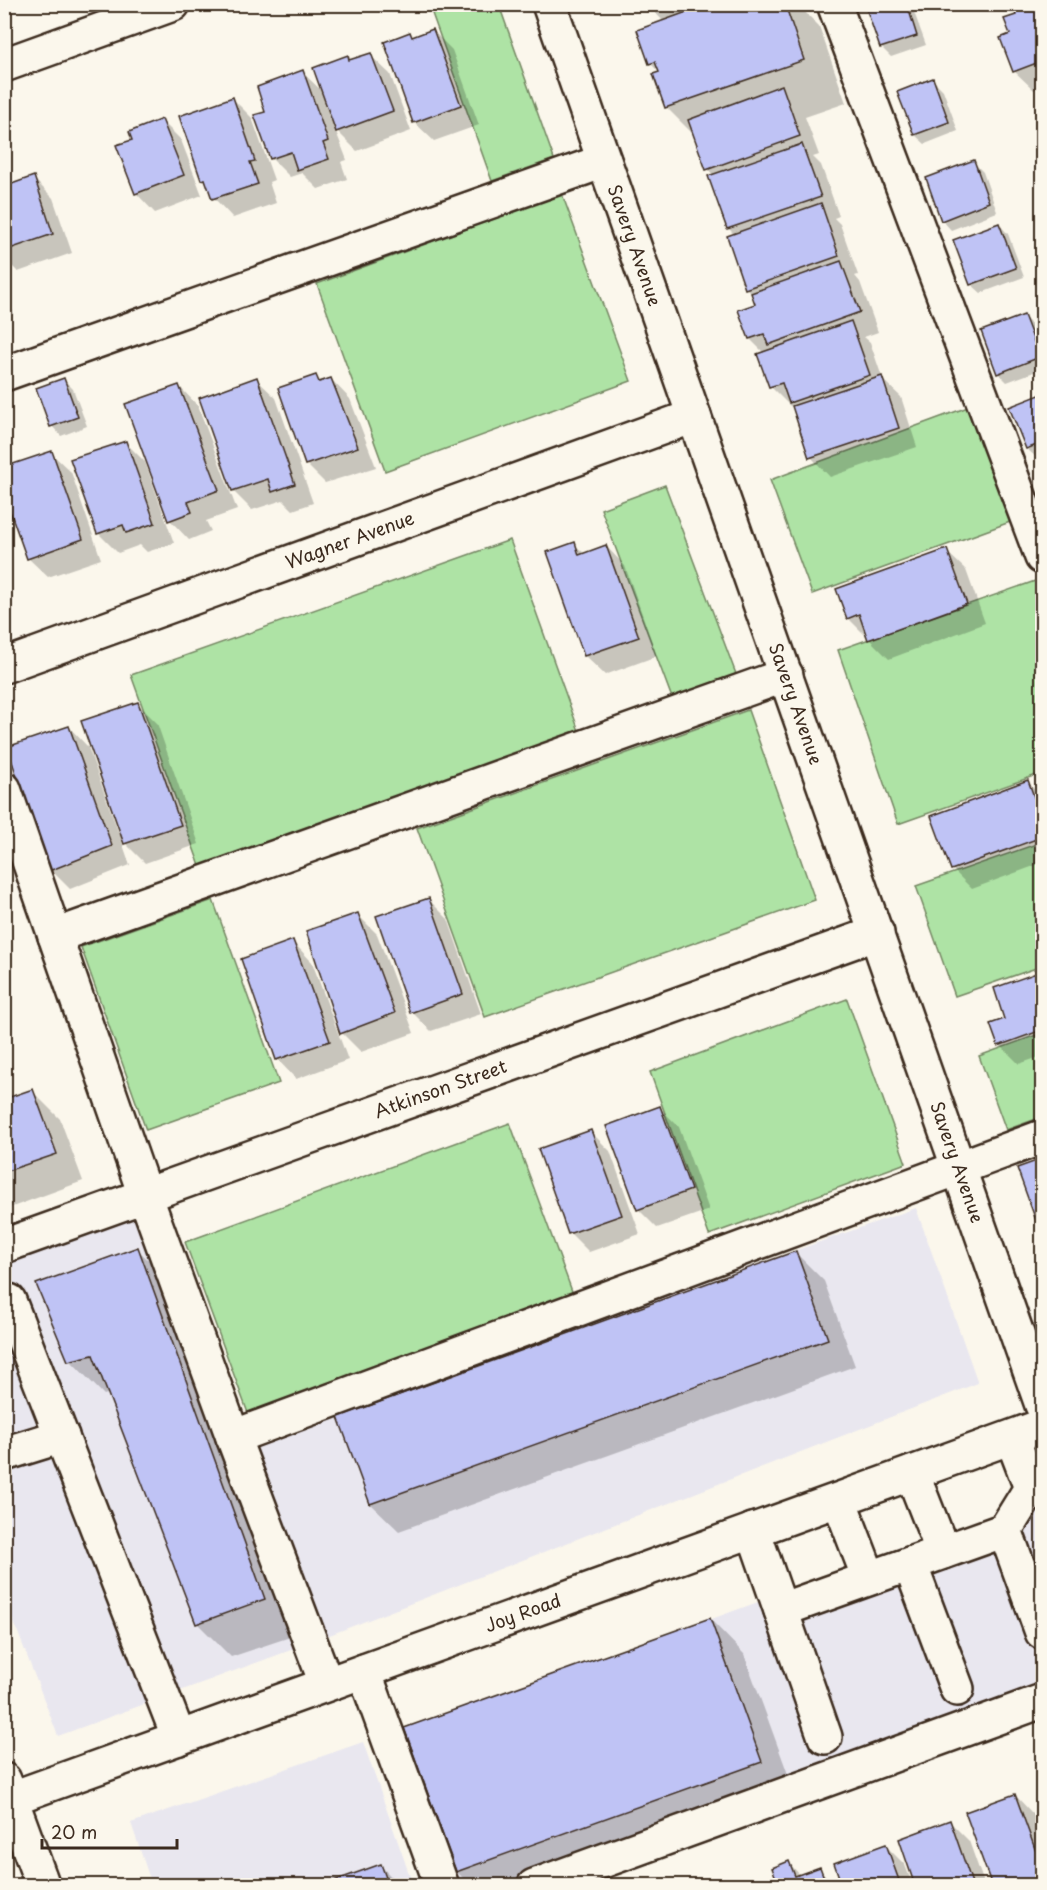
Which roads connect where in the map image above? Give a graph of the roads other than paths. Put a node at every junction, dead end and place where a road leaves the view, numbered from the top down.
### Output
1 (173, 4) edge
2 (549, 4) edge
3 (834, 4) edge
4 (4, 65) edge
5 (604, 161) junction
6 (4, 374) edge
7 (694, 416) junction
8 (1042, 557) edge
9 (4, 666) edge
10 (786, 675) junction
11 (4, 789) edge
12 (877, 933) junction
13 (55, 936) junction
14 (1042, 1137) edge
15 (959, 1167) junction
16 (145, 1195) junction
17 (4, 1246) edge
18 (9, 1301) dead end
19 (1042, 1405) edge
20 (1042, 1426) edge
21 (62, 1436) junction
22 (233, 1437) junction
23 (1012, 1438) junction
24 (4, 1454) edge
25 (912, 1473) junction
26 (839, 1500) junction
27 (753, 1530) junction
28 (1005, 1530) junction
29 (943, 1552) junction
30 (910, 1564) junction
31 (869, 1578) junction
32 (781, 1610) junction
33 (1042, 1632) edge
34 (364, 1671) junction
35 (326, 1683) junction
36 (957, 1689) dead end
37 (1042, 1701) edge
38 (825, 1737) dead end
39 (179, 1738) junction
40 (7, 1793) edge
41 (44, 1886) edge
42 (442, 1886) edge
43 (534, 1886) edge

1 - 4 street
2 - 5 street, Savery Avenue
3 - 8 street
5 - 6 street
5 - 7 street, Savery Avenue
7 - 9 street, Wagner Avenue
7 - 10 street, Savery Avenue
10 - 12 street, Savery Avenue
10 - 13 street
11 - 13 street
12 - 15 street, Savery Avenue
12 - 16 street, Atkinson Street
13 - 16 street
14 - 15 street
15 - 19 street, Savery Avenue
15 - 22 street
16 - 17 street, Atkinson Street
16 - 22 street
18 - 21 street
20 - 23 street, Joy Road
21 - 24 street
21 - 39 street
22 - 35 street
23 - 25 street, Joy Road
23 - 28 street
25 - 26 street, Joy Road
25 - 29 street
26 - 27 street, Joy Road
26 - 31 street
27 - 32 street
27 - 34 street, Joy Road
28 - 29 street
28 - 33 street
29 - 30 street
30 - 31 street
30 - 36 street
31 - 32 street
32 - 38 street
34 - 35 street, Joy Road
34 - 42 street
35 - 39 street, Joy Road
37 - 43 street
39 - 40 street, Joy Road
40 - 41 street

